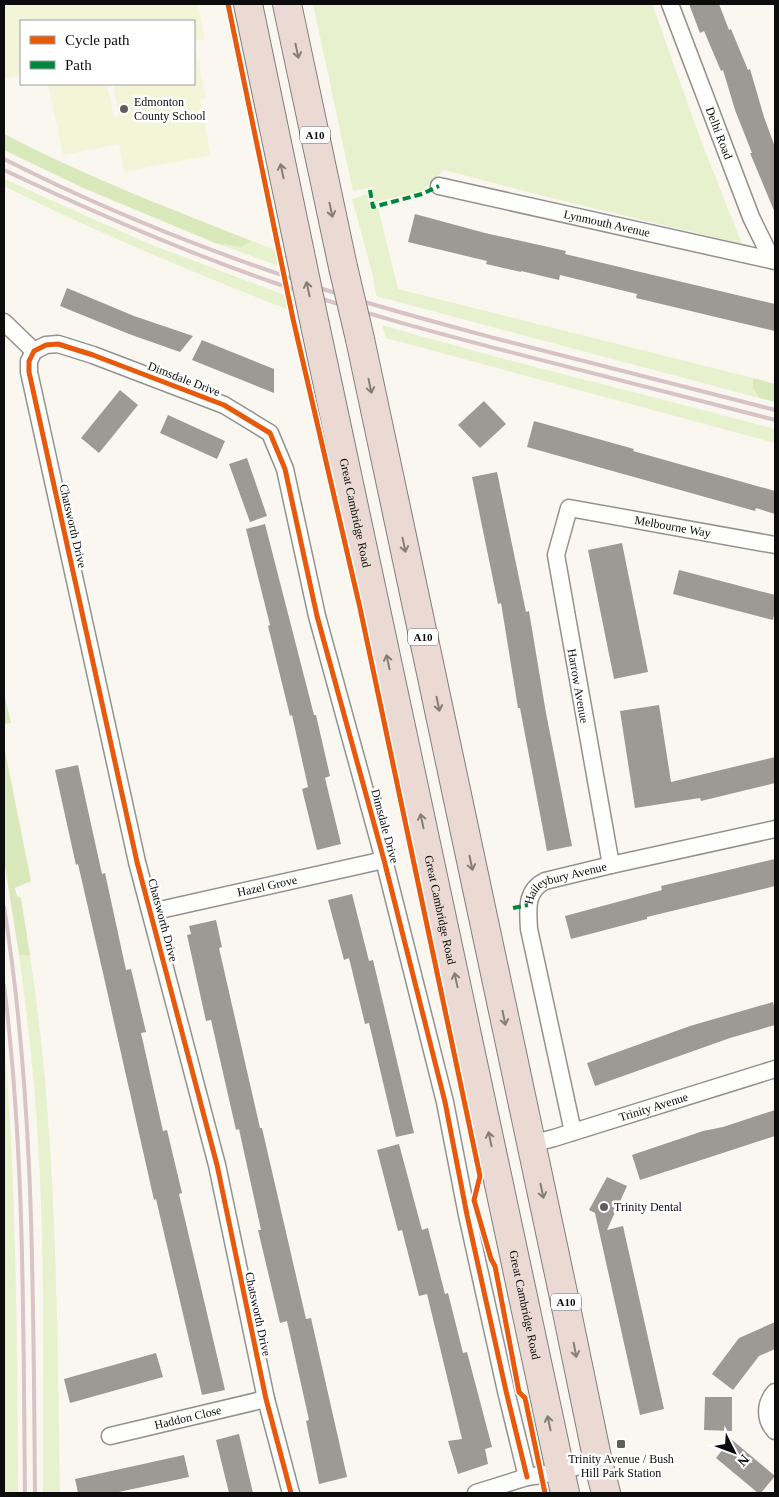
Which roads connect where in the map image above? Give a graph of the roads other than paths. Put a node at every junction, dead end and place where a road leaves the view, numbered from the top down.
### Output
1 (248, 4) edge
2 (287, 4) edge
3 (670, 4) edge
4 (439, 186) dead end
5 (773, 260) edge
6 (4, 322) edge
7 (34, 351) junction
8 (569, 508) joint
9 (775, 545) edge
10 (775, 829) edge
11 (384, 860) junction
12 (611, 865) junction
13 (151, 912) junction
14 (775, 1069) edge
15 (573, 1132) junction
16 (531, 1144) junction
17 (518, 1272) junction
18 (775, 1392) edge
19 (266, 1399) junction
20 (775, 1431) edge
21 (110, 1436) dead end
22 (598, 1462) junction
23 (527, 1477) junction
24 (562, 1482) edge
25 (291, 1493) edge
26 (476, 1493) edge
27 (606, 1493) edge

17 -> 1 highway, Great Cambridge Road, bridge
2 -> 16 highway, A10, bridge
3 - 5 street, Delhi Road
4 - 5 street, Lynmouth Avenue
6 - 7 street
7 - 11 street, Dimsdale Drive
7 - 13 street, Chatsworth Drive
8 - 9 street, Melbourne Way
8 - 12 street, Harrow Avenue
10 - 12 street, Haileybury Avenue
11 - 13 street, Hazel Grove
11 - 23 street, Dimsdale Drive
12 - 15 street, Haileybury Avenue
13 - 19 street, Chatsworth Drive
14 - 15 street, Trinity Avenue
15 - 16 street, Trinity Avenue
16 - 17 highway
16 -> 22 highway, A10
24 -> 17 highway, Great Cambridge Road
18 - 20 street
19 - 21 street, Haddon Close
19 - 25 street, Chatsworth Drive
22 - 24 street
22 - 27 highway, A10
23 - 24 street
23 - 26 street

